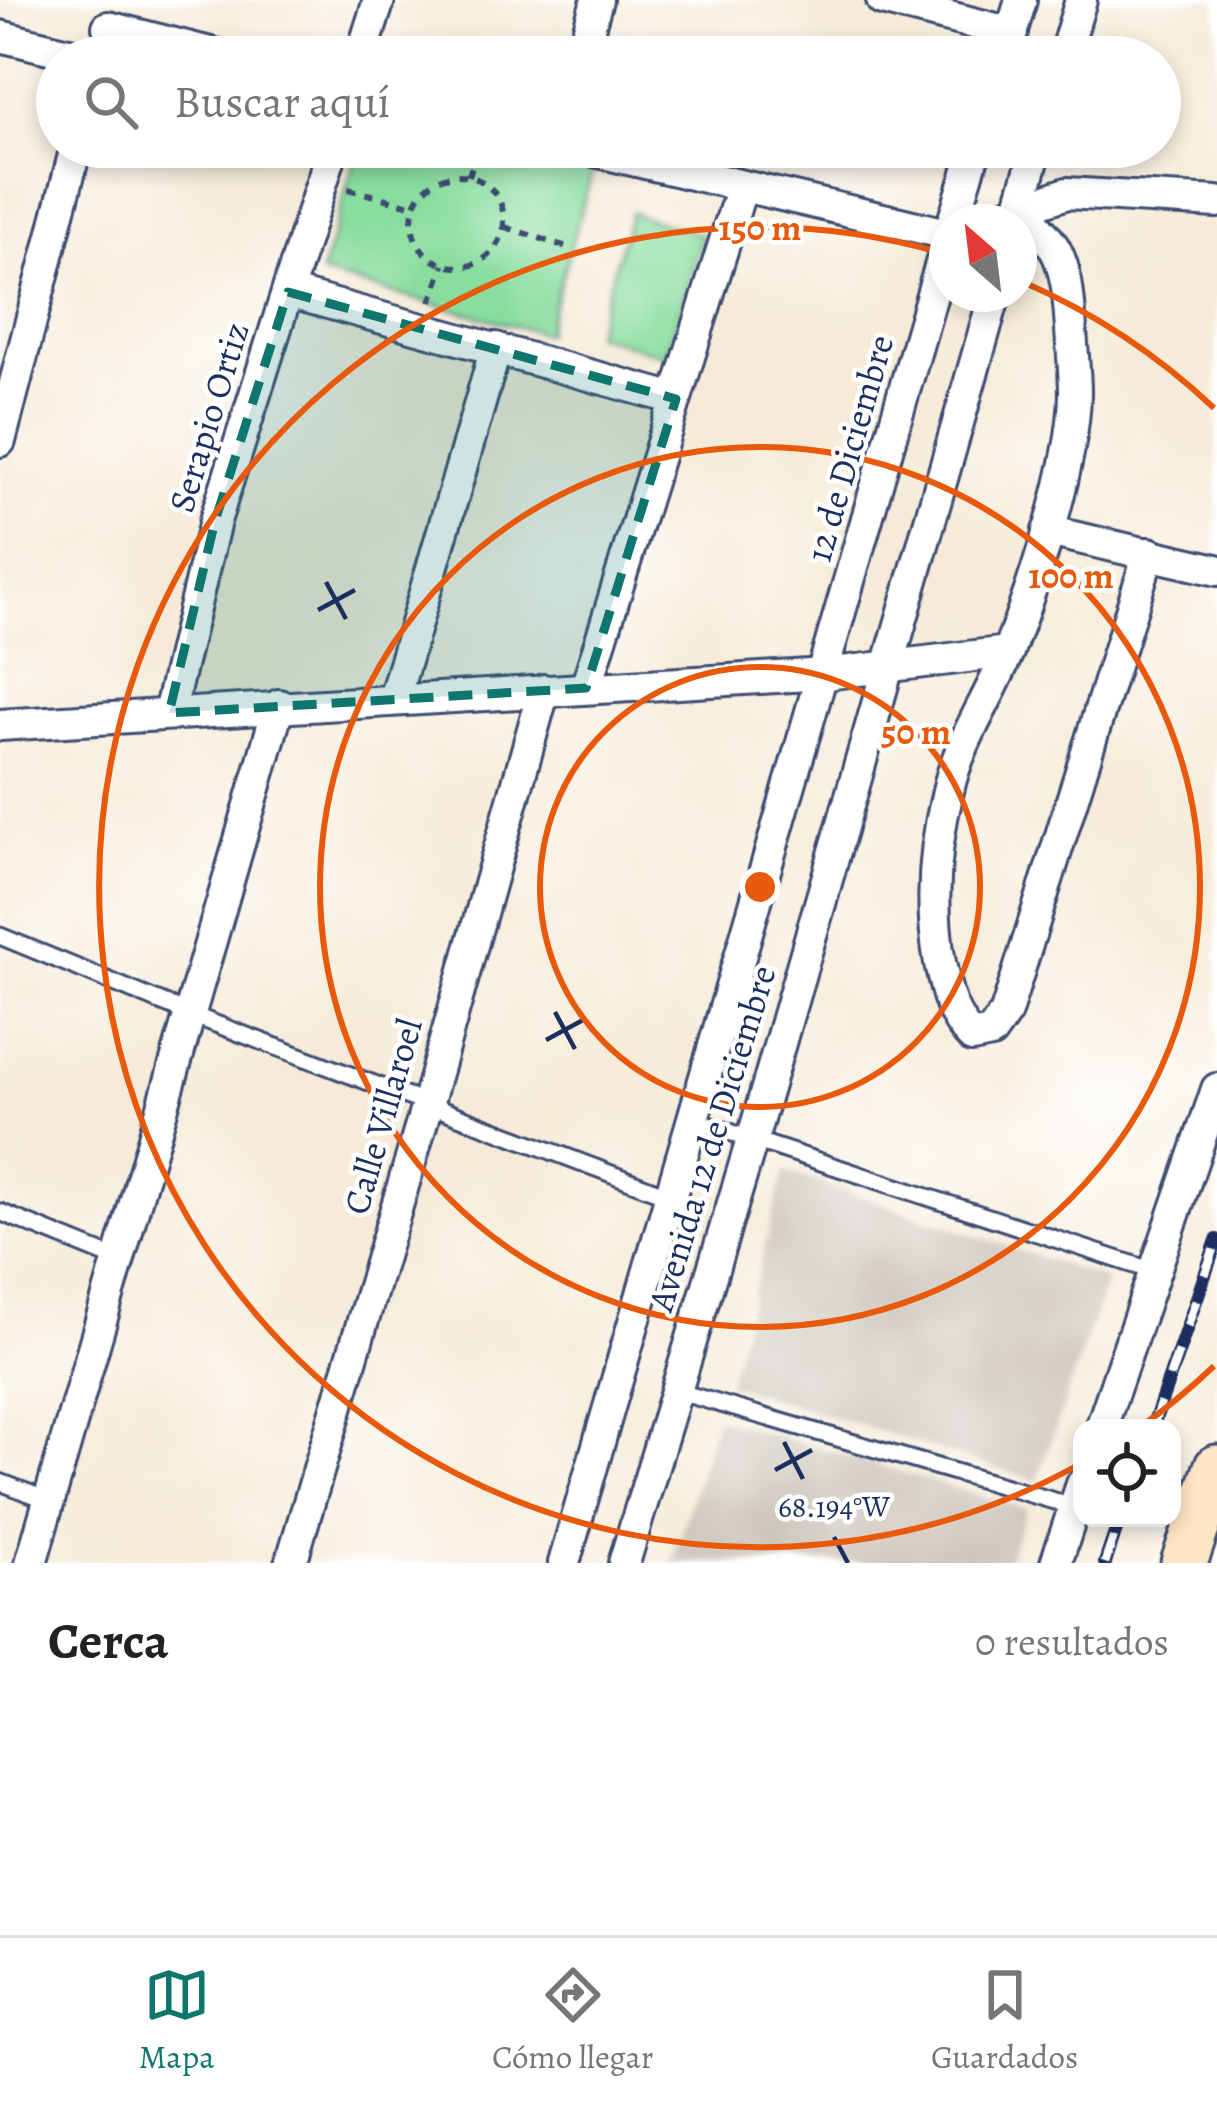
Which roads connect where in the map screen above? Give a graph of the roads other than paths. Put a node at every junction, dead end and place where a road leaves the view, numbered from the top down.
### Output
1 (380, 0) edge
2 (597, 0) edge
3 (882, 0) edge
4 (1022, 0) edge
5 (1081, 0) edge
6 (107, 28) edge
7 (0, 36) edge
8 (140, 36) edge
9 (368, 36) edge
10 (587, 36) edge
11 (983, 36) edge
12 (1011, 36) edge
13 (1070, 36) edge
14 (36, 45) edge
15 (71, 168) edge
16 (326, 168) edge
17 (666, 168) edge
18 (970, 168) edge
19 (1031, 168) edge
20 (742, 186) junction
21 (1217, 202) edge
22 (959, 204) edge
23 (1020, 204) edge
24 (1037, 207) edge
25 (929, 233) edge
26 (1037, 233) edge
27 (288, 292) junction
28 (929, 302) edge
29 (989, 312) edge
30 (496, 348) junction
31 (676, 399) junction
32 (0, 440) edge
33 (1048, 531) junction
34 (1149, 554) junction
35 (1217, 570) edge
36 (1008, 652) junction
37 (889, 665) junction
38 (825, 674) junction
39 (586, 688) junction
40 (544, 690) junction
41 (394, 699) junction
42 (279, 705) junction
43 (169, 713) junction
44 (0, 725) edge
45 (0, 936) edge
46 (192, 1015) junction
47 (1217, 1089) edge
48 (427, 1105) junction
49 (690, 1119) junction
50 (753, 1138) junction
51 (667, 1195) junction
52 (0, 1212) edge
53 (116, 1259) junction
54 (1153, 1270) junction
55 (676, 1391) junction
56 (1104, 1419) edge
57 (1217, 1468) edge
58 (0, 1482) edge
59 (1073, 1495) edge
60 (50, 1501) junction
61 (1073, 1511) edge
62 (31, 1563) edge
63 (291, 1563) edge
64 (565, 1563) edge
65 (624, 1563) edge
66 (1056, 1563) edge
67 (1184, 1563) edge

1 - 9 street
2 - 10 street
3 - 11 street
4 - 12 street
5 - 13 street
6 - 8 street
7 - 14 street
15 - 32 street
16 - 27 street, Serapio Ortiz
17 - 20 street
18 - 22 street
19 - 23 street
20 - 25 street
20 - 31 street
21 - 24 street
26 - 33 street
27 - 30 street
27 - 43 street, Serapio Ortiz
28 - 38 street, 12 de Diciembre
29 - 37 street
30 - 31 street
30 - 41 street
31 - 39 street
33 - 34 street
33 - 36 street
34 - 35 street
34 - 36 street
36 - 37 street
37 - 38 street
37 - 50 street, Avenida 12 de Diciembre
38 - 39 street
38 - 49 street, Avenida 12 de Diciembre
39 - 40 street
40 - 41 street
40 - 48 street, Calle Villaroel
41 - 42 street
42 - 43 street
42 - 46 street
43 - 44 street
45 - 46 lane
46 - 48 lane
46 - 53 street
47 - 54 street
48 - 51 lane
48 - 63 street, Calle Villaroel
49 - 50 lane
49 - 51 street, Avenida 12 de Diciembre
50 - 54 lane
50 - 55 street, Avenida 12 de Diciembre
51 - 64 street, Avenida 12 de Diciembre
52 - 53 lane
53 - 60 street
54 - 56 street
55 - 59 lane
55 - 65 street, Avenida 12 de Diciembre
57 - 67 main road
58 - 60 lane
60 - 62 street
61 - 66 street

